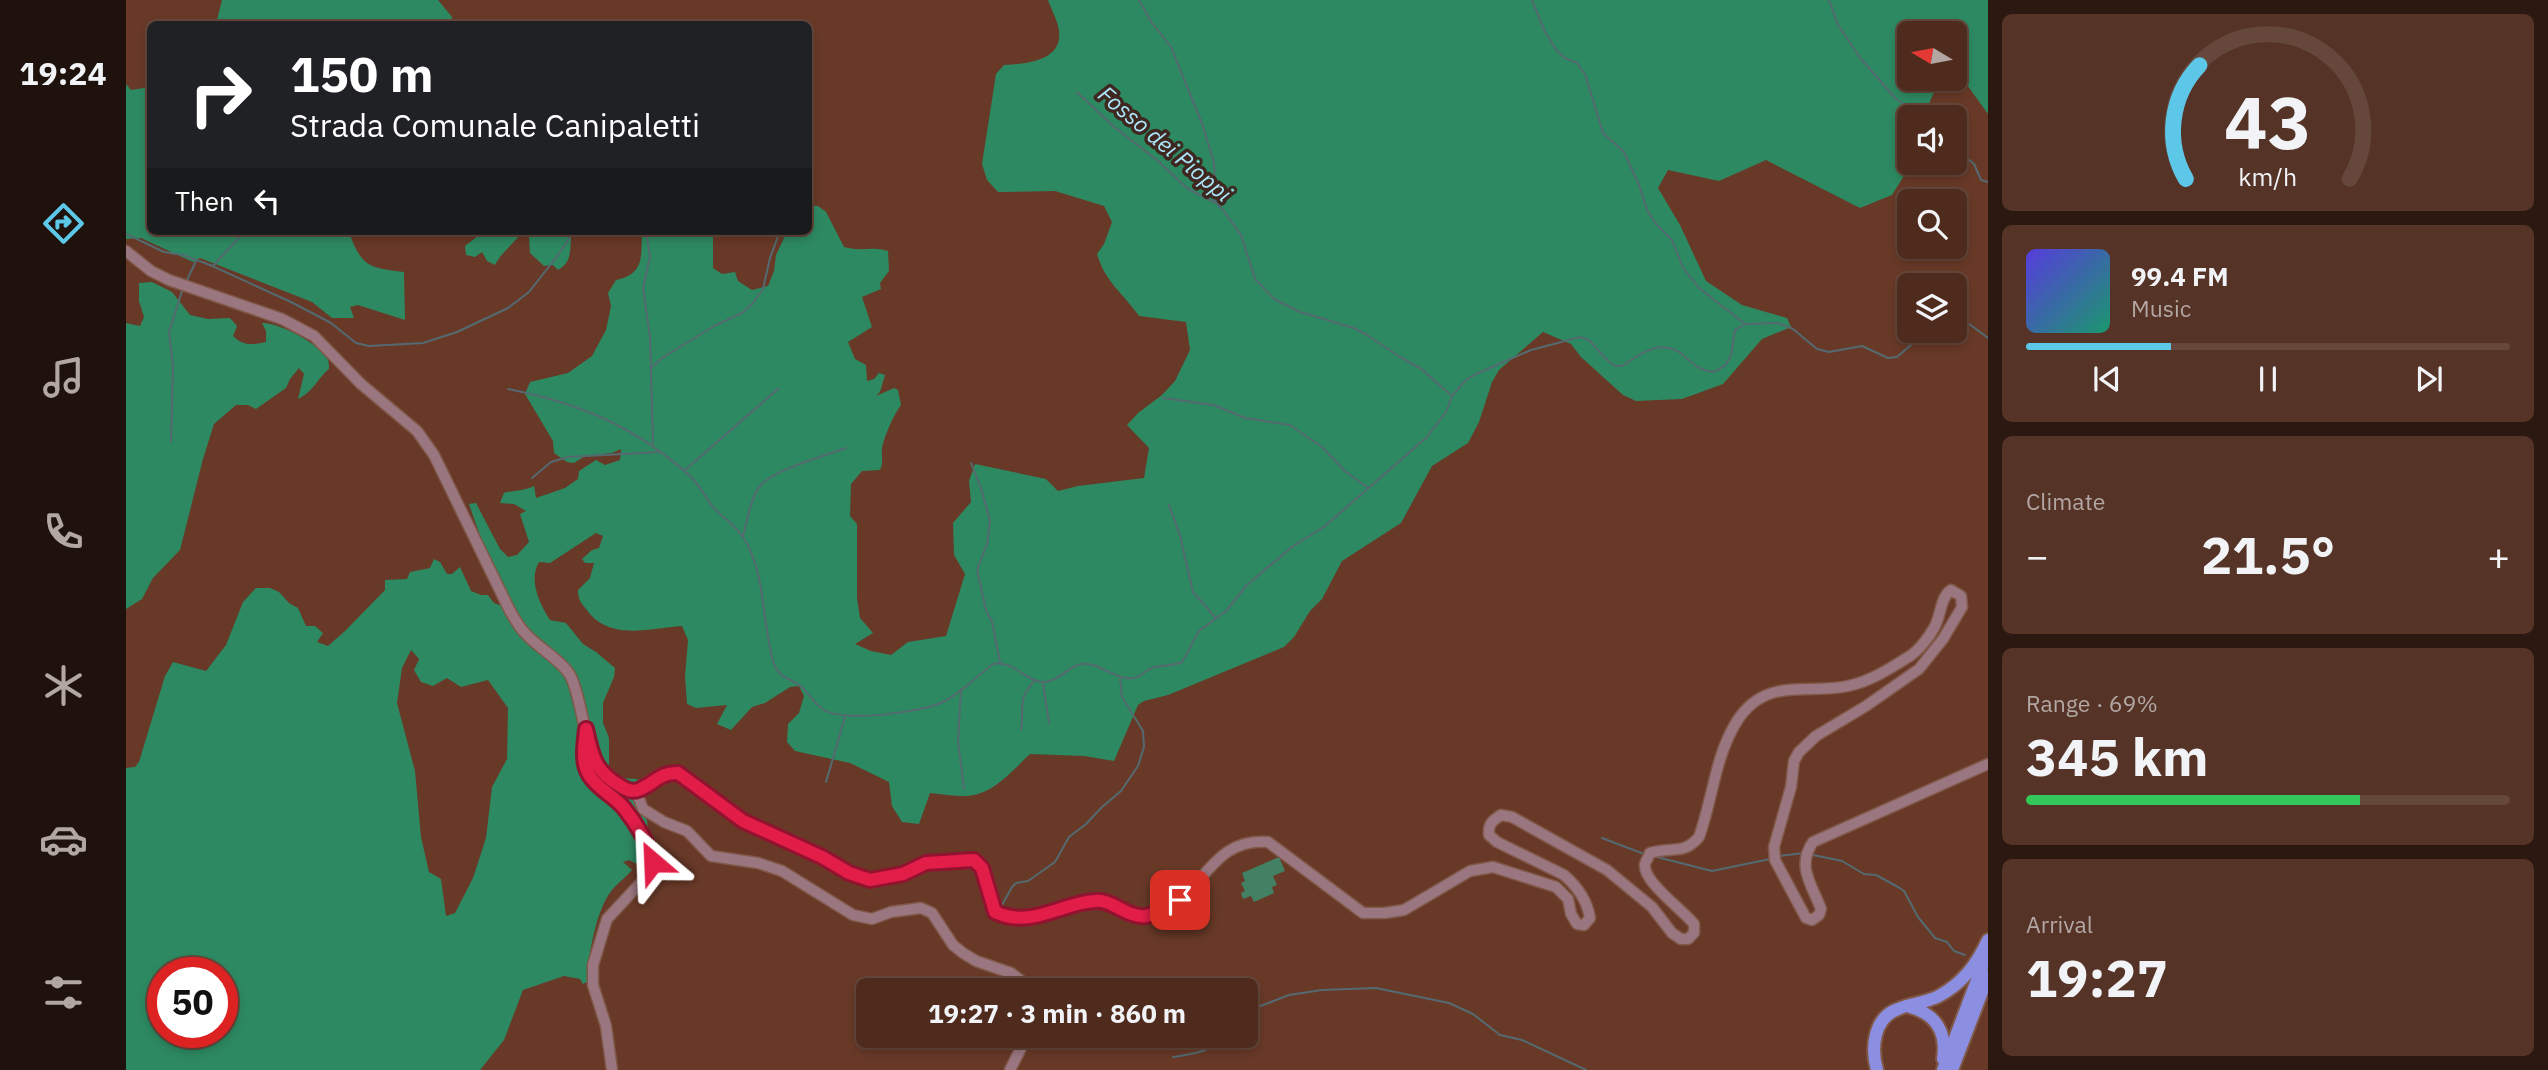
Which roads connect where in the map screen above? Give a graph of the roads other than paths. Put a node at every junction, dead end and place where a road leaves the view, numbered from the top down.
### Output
1 (126, 251) edge
2 (586, 729) junction
3 (1988, 764) edge
4 (636, 791) junction
5 (1988, 940) edge
6 (1988, 951) edge
7 (1018, 978) edge
8 (1984, 978) edge
9 (1907, 1006) junction
10 (1021, 1048) edge
11 (612, 1070) edge
12 (1010, 1070) edge
13 (1877, 1070) edge
14 (1941, 1070) edge
15 (1952, 1070) edge

1 - 2 street
2 - 4 street
2 - 11 street
3 - 4 street
4 - 7 street
5 - 9 highway
6 - 8 highway
8 - 14 highway
8 - 15 highway
9 - 13 highway
9 - 14 highway
10 - 12 street

